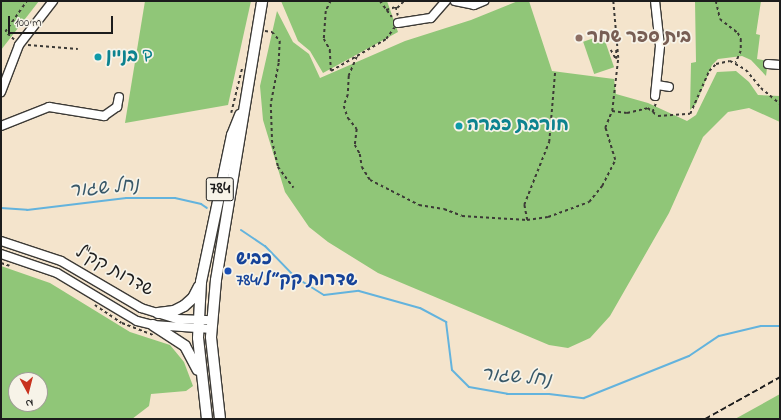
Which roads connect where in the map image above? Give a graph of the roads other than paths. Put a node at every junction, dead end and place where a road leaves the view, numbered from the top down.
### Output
1 (53, 1) edge
2 (262, 1) edge
3 (446, 1) edge
4 (455, 1) edge
5 (484, 1) edge
6 (655, 1) edge
7 (398, 23) road end
8 (768, 64) dead end
9 (780, 65) edge
10 (657, 85) junction
11 (669, 87) dead end
12 (1, 92) edge
13 (655, 96) road end
14 (119, 97) dead end
15 (246, 98) junction
16 (1, 126) edge
17 (1, 241) edge
18 (1, 254) edge
19 (201, 282) junction
20 (158, 313) junction
21 (199, 324) junction
22 (212, 324) junction
23 (153, 325) junction
24 (201, 376) junction
25 (207, 419) edge
26 (220, 419) edge

1 - 12 street
2 - 15 main road, 784
3 - 7 street
4 - 5 street
6 - 10 street
8 - 9 street
10 - 11 street
10 - 13 street
14 - 16 street
15 - 19 main road, 784
15 - 22 main road, 784
17 - 20 street, שדרות קק"ל
18 - 23 street, שדרות קק"ל
19 - 20 main road
19 - 21 main road, 784
20 - 21 street, שדרות קק"ל
21 - 22 street, שדרות קק"ל
21 - 23 street, שדרות קק"ל
21 - 24 main road, 784
22 - 26 main road, 784
23 - 24 main road
24 - 25 main road, 784

